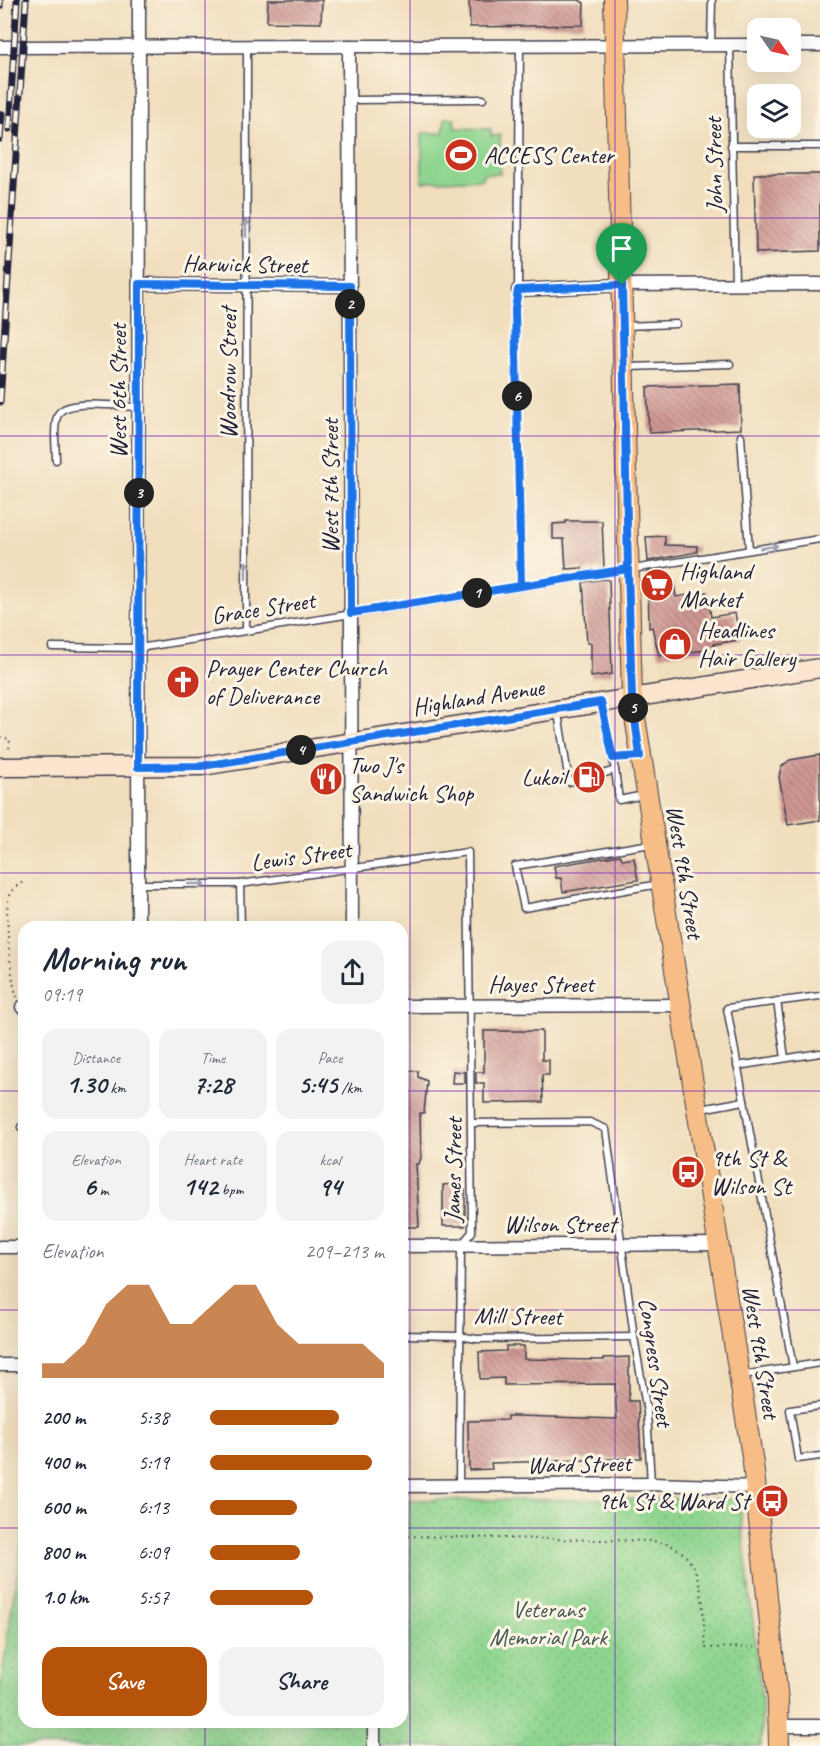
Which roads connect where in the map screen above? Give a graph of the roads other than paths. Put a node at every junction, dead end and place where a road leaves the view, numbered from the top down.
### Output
1 (139, 0) edge
2 (614, 0) edge
3 (712, 0) edge
4 (711, 44) junction
5 (730, 44) junction
6 (139, 45) junction
7 (247, 45) junction
8 (349, 45) junction
9 (615, 45) junction
10 (747, 45) edge
11 (801, 45) edge
12 (820, 45) edge
13 (0, 46) edge
14 (519, 46) junction
15 (483, 99) dead end
16 (349, 100) junction
17 (731, 146) junction
18 (820, 146) edge
19 (139, 284) junction
20 (820, 284) edge
21 (246, 285) junction
22 (622, 285) junction
23 (735, 285) junction
24 (350, 286) junction
25 (518, 290) junction
26 (676, 324) dead end
27 (622, 326) junction
28 (730, 364) dead end
29 (624, 367) junction
30 (139, 407) junction
31 (741, 436) dead end
32 (56, 460) dead end
33 (820, 539) edge
34 (749, 550) junction
35 (628, 569) junction
36 (521, 586) junction
37 (351, 613) junction
38 (246, 629) junction
39 (52, 646) dead end
40 (139, 648) junction
41 (820, 668) edge
42 (632, 698) junction
43 (601, 702) junction
44 (557, 709) junction
45 (351, 742) junction
46 (640, 756) junction
47 (613, 758) junction
48 (4, 767) edge
49 (138, 767) junction
50 (615, 770) junction
51 (599, 775) dead end
52 (579, 779) dead end
53 (647, 794) junction
54 (654, 844) junction
55 (468, 852) joint
56 (352, 867) junction
57 (138, 884) junction
58 (240, 884) junction
59 (661, 884) junction
60 (138, 921) edge
61 (241, 921) edge
62 (352, 921) edge
63 (820, 996) edge
64 (777, 1001) junction
65 (471, 1005) junction
66 (680, 1005) junction
67 (408, 1006) edge
68 (820, 1053) edge
69 (785, 1058) junction
70 (737, 1066) junction
71 (744, 1101) junction
72 (697, 1110) junction
73 (472, 1123) junction
74 (719, 1244) junction
75 (461, 1245) junction
76 (623, 1245) junction
77 (0, 1246) edge
78 (18, 1246) edge
79 (408, 1246) edge
80 (408, 1335) edge
81 (459, 1336) junction
82 (633, 1337) junction
83 (820, 1363) edge
84 (0, 1365) edge
85 (18, 1365) edge
86 (793, 1367) junction
87 (739, 1376) junction
88 (820, 1406) edge
89 (820, 1456) edge
90 (651, 1484) junction
91 (408, 1486) edge
92 (459, 1486) junction
93 (756, 1487) junction
94 (779, 1726) junction
95 (820, 1726) edge
96 (374, 1728) edge
97 (374, 1746) edge
98 (779, 1746) edge

1 - 6 street, West 6th Street
2 - 9 main road, West 9th Street
3 - 4 lane
4 - 5 street
4 - 9 street
5 - 10 street
5 - 17 lane, John Street
6 - 7 street
6 - 13 street
6 - 19 street, West 6th Street
7 - 8 street
21 -> 7 lane, Woodrow Street
8 - 14 street
8 - 16 street, West 7th Street
9 - 14 street
9 - 22 main road, West 9th Street
11 - 12 street
14 - 25 lane
15 - 16 lane
16 - 24 street, West 7th Street
17 - 18 lane
17 - 23 lane, John Street
19 - 21 street, Harwick Street
19 - 30 street, West 6th Street
20 - 23 street
21 - 24 street, Harwick Street
38 -> 21 lane, Woodrow Street
22 - 23 street
22 - 25 street
22 - 27 main road, West 9th Street
24 - 37 street, West 7th Street
25 - 36 lane
26 - 27 lane
27 - 29 main road, West 9th Street
28 - 29 lane
29 - 35 main road, West 9th Street
30 - 32 lane
30 - 40 street, West 6th Street
31 - 34 lane
34 -> 33 lane, Grace Street
34 - 35 lane, Grace Street
35 - 36 lane, Grace Street
35 - 42 main road, West 9th Street
36 - 37 lane, Grace Street
37 - 38 lane, Grace Street
37 - 45 street, West 7th Street
38 - 40 lane, Grace Street
39 - 40 lane, Grace Street
40 - 49 street, West 6th Street
41 - 42 main road, Highland Avenue
42 - 43 main road, Highland Avenue
42 - 46 main road, West 9th Street
43 - 44 main road, Highland Avenue
43 - 47 lane
44 - 45 main road, Highland Avenue
44 - 52 lane
45 - 49 main road, Highland Avenue
45 - 56 street, West 7th Street
46 - 47 lane
46 - 53 main road, West 9th Street
47 - 50 lane
48 - 49 main road, Highland Avenue
49 - 57 street, West 6th Street
50 - 51 lane
50 - 53 lane
53 - 54 main road, West 9th Street
54 - 59 main road, West 9th Street
54 - 59 lane
55 - 56 lane, Lewis Street
55 - 65 lane, James Street
56 - 58 lane, Lewis Street
56 - 62 street, West 7th Street
57 -> 58 lane, Lewis Street
57 - 60 street, West 6th Street
58 - 61 lane
59 - 66 main road, West 9th Street
63 - 64 lane
64 - 69 lane
64 - 70 lane
65 - 66 street, Hayes Street
65 - 67 street, Hayes Street
65 - 73 lane, James Street
66 - 72 main road, West 9th Street
68 - 69 lane
69 - 70 lane
70 - 71 lane
71 - 72 lane
71 - 86 lane
72 - 74 main road, West 9th Street
73 - 75 lane, James Street
73 - 76 lane, Congress Street
74 - 76 street, Wilson Street
74 - 87 main road, West 9th Street
75 - 76 street, Wilson Street
75 - 79 street, Wilson Street
75 - 81 lane, James Street
76 - 82 lane, Congress Street
77 - 78 street
80 - 81 lane, Mill Street
81 - 82 lane, Mill Street
81 - 92 lane, James Street
82 - 90 lane, Congress Street
83 - 86 lane
84 - 85 street
86 - 87 lane
87 - 93 main road, West 9th Street
88 - 89 lane
90 - 92 street, Ward Street
90 - 93 street, Ward Street
91 - 92 street, Ward Street
93 - 94 main road, West 9th Street
94 - 95 street
94 - 98 main road, West 9th Street
96 - 97 street

